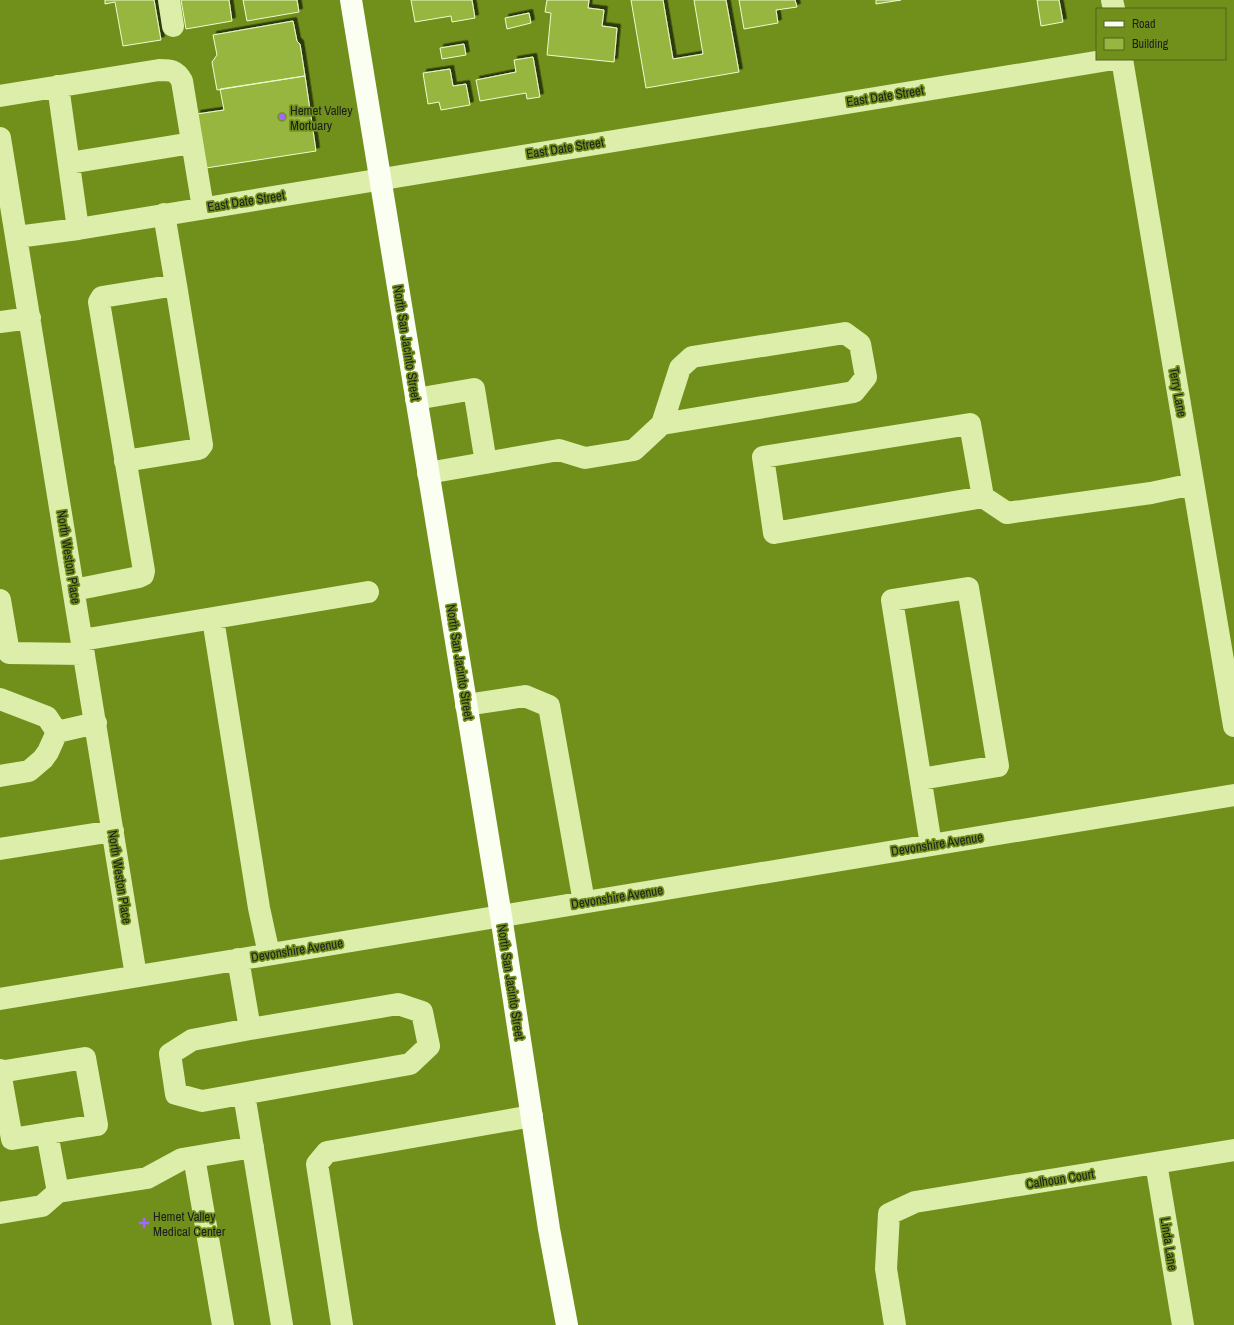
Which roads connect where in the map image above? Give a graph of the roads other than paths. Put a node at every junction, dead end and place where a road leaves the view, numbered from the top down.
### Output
1 (169, 0) edge
2 (351, 0) edge
3 (173, 26) dead end
4 (1108, 60) edge
5 (1122, 60) edge
6 (58, 86) junction
7 (0, 96) edge
8 (0, 138) edge
9 (192, 143) junction
10 (69, 163) junction
11 (380, 179) junction
12 (203, 208) junction
13 (164, 214) junction
14 (78, 229) junction
15 (17, 237) junction
16 (176, 285) junction
17 (30, 318) junction
18 (0, 322) edge
19 (416, 400) junction
20 (662, 424) junction
21 (125, 461) junction
22 (486, 463) junction
23 (428, 473) junction
24 (1193, 484) junction
25 (983, 498) junction
26 (74, 590) junction
27 (368, 592) dead end
28 (0, 600) edge
29 (213, 619) junction
30 (83, 647) junction
31 (0, 699) edge
32 (466, 705) junction
33 (96, 723) junction
34 (1234, 726) edge
35 (57, 732) junction
36 (0, 776) edge
37 (921, 779) junction
38 (1234, 795) edge
39 (113, 831) junction
40 (931, 845) junction
41 (0, 849) edge
42 (584, 902) junction
43 (501, 916) junction
44 (269, 954) junction
45 (238, 960) junction
46 (136, 976) junction
47 (0, 999) edge
48 (250, 1029) junction
49 (0, 1071) edge
50 (244, 1094) junction
51 (532, 1116) junction
52 (47, 1133) junction
53 (6, 1140) edge
54 (253, 1147) junction
55 (1234, 1150) edge
56 (194, 1157) junction
57 (1156, 1163) junction
58 (58, 1192) junction
59 (0, 1213) edge
60 (223, 1325) edge
61 (282, 1325) edge
62 (342, 1325) edge
63 (568, 1325) edge
64 (895, 1325) edge
65 (1183, 1325) edge

1 - 3 street
2 - 11 main road, North San Jacinto Street
4 - 11 street, East Date Street
5 - 24 street, Terry Lane
6 - 7 street
6 - 9 street
6 - 10 street
8 - 15 street, North Weston Place
9 - 10 street
9 - 12 street
10 - 14 street
11 - 12 street, East Date Street
11 - 19 main road, North San Jacinto Street
12 - 13 street, East Date Street
13 - 14 street, East Date Street
13 - 16 street
14 - 15 street, East Date Street
15 - 17 street, North Weston Place
16 - 21 street
16 - 21 street
17 - 18 street
17 - 26 street, North Weston Place
19 - 22 street
19 - 23 main road, North San Jacinto Street
20 - 20 street
20 - 22 street
21 - 26 street
22 - 23 street
23 - 32 main road, North San Jacinto Street
24 - 25 street
24 - 34 street, Terry Lane
25 - 25 street
26 - 30 street, North Weston Place
27 - 29 street
28 - 30 street
29 - 30 street
29 - 44 street
30 - 33 street, North Weston Place
31 - 35 street
32 - 42 street
32 - 43 main road, North San Jacinto Street
33 - 35 street
33 - 39 street, North Weston Place
35 - 36 street
37 - 37 street
37 - 40 street
38 - 40 street, Devonshire Avenue
39 - 41 street
39 - 46 street, North Weston Place
40 - 42 street, Devonshire Avenue
42 - 43 street, Devonshire Avenue
43 - 44 street, Devonshire Avenue
43 - 51 main road, North San Jacinto Street
44 - 45 street, Devonshire Avenue
45 - 46 street, Devonshire Avenue
45 - 48 street
46 - 47 street, Devonshire Avenue
48 - 50 street
48 - 50 street
49 - 52 street
49 - 53 street
50 - 54 street
51 - 62 street
51 - 63 main road, North San Jacinto Street
52 - 53 street
52 - 58 street
54 - 56 street
54 - 61 street
55 - 57 street, Calhoun Court
56 - 58 street
56 - 60 street
57 - 64 street, Calhoun Court
57 - 65 street, Linda Lane
58 - 59 street

